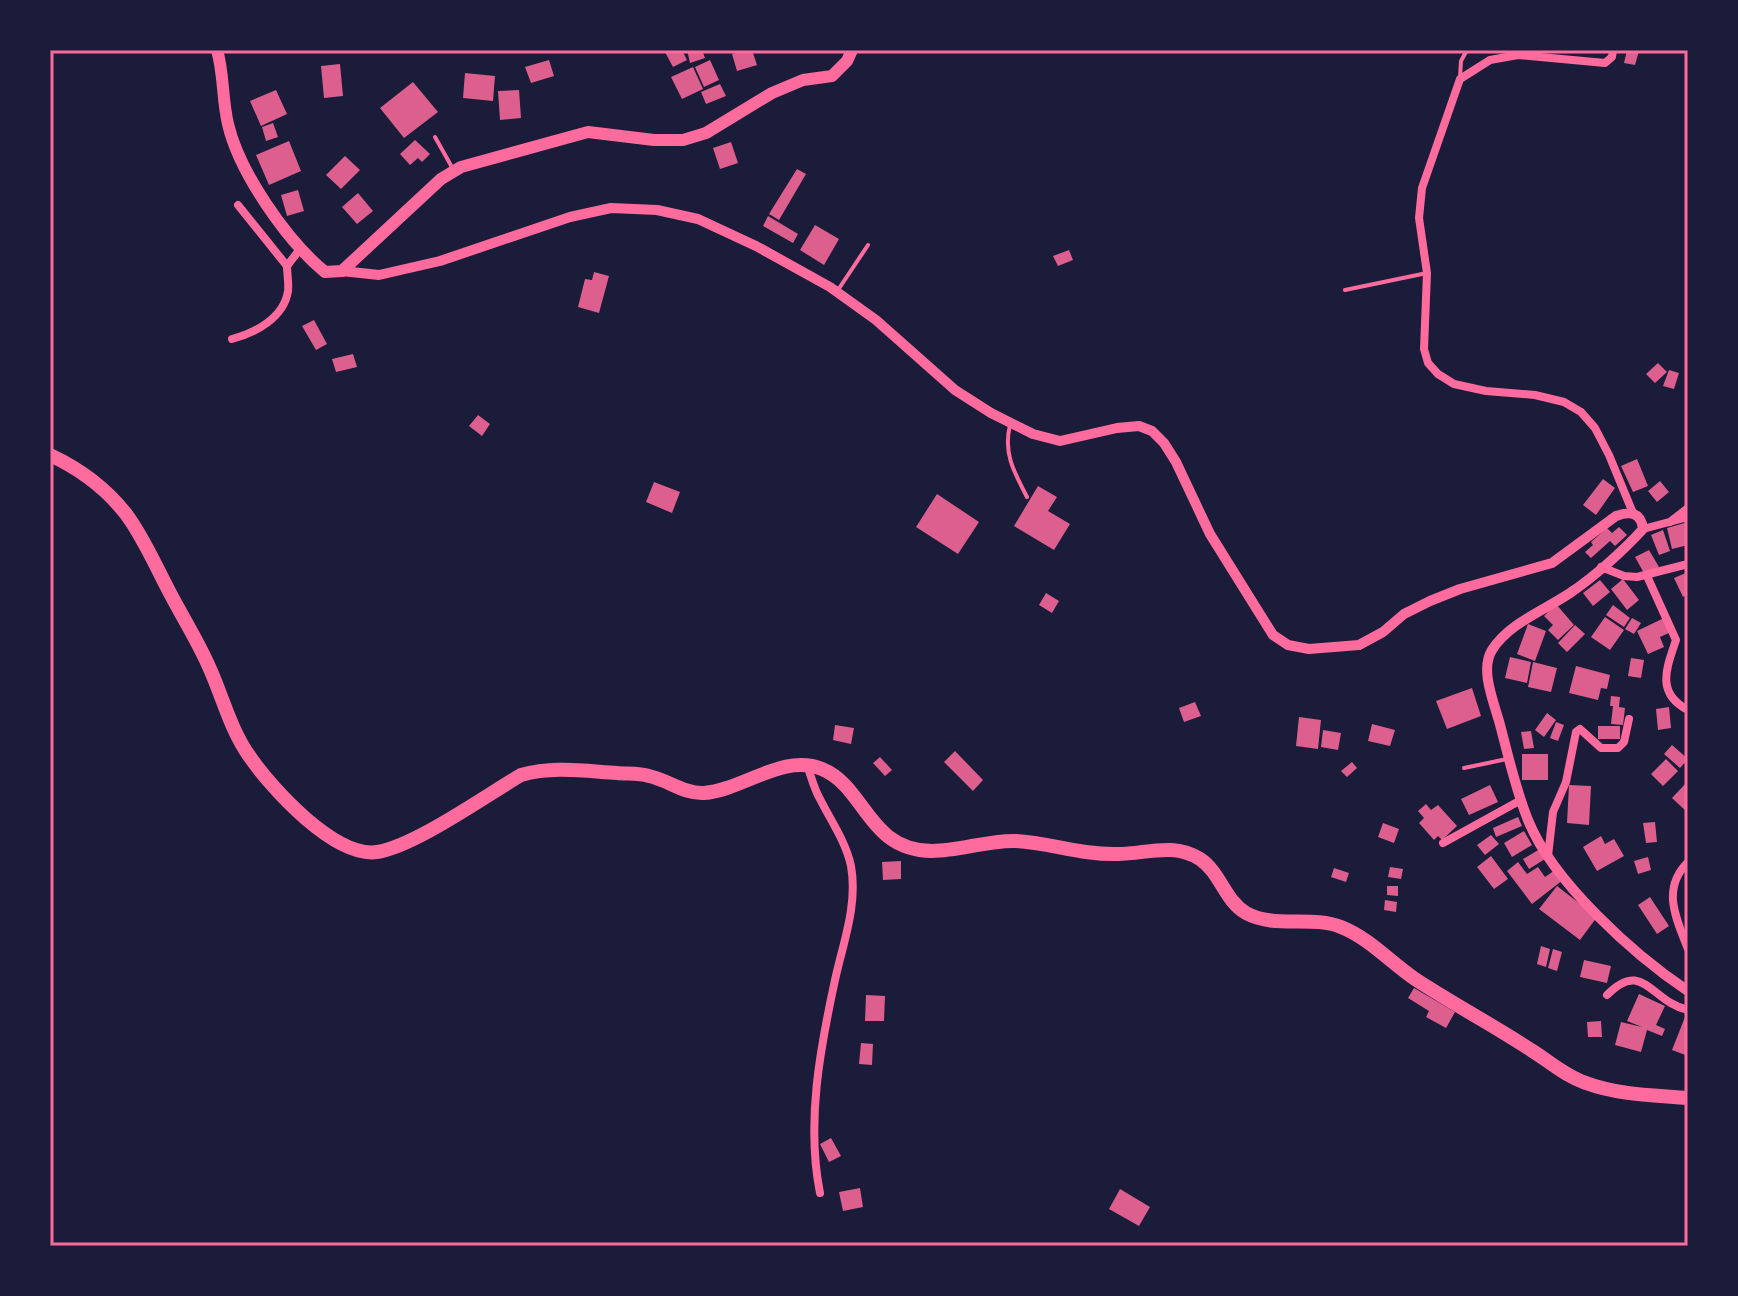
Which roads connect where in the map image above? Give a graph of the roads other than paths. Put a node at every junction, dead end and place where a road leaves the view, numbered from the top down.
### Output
1 (217, 50) edge
2 (852, 50) edge
3 (1467, 50) edge
4 (1613, 50) edge
5 (1460, 79) junction
6 (435, 137) dead end
7 (454, 171) junction
8 (238, 205) dead end
9 (868, 245) dead end
10 (300, 249) junction
11 (287, 266) junction
12 (342, 271) junction
13 (1427, 273) junction
14 (1345, 290) dead end
15 (837, 292) junction
16 (232, 339) dead end
17 (1011, 423) junction
18 (50, 455) edge
19 (1027, 497) dead end
20 (1688, 508) edge
21 (1633, 513) junction
22 (1688, 517) edge
23 (1670, 523) junction
24 (1643, 529) junction
25 (1688, 564) edge
26 (1601, 567) junction
27 (1647, 576) junction
28 (1688, 710) edge
29 (1629, 719) dead end
30 (1509, 758) junction
31 (806, 764) junction
32 (1464, 768) dead end
33 (1521, 800) junction
34 (1443, 843) dead end
35 (1548, 857) junction
36 (1688, 862) edge
37 (1688, 949) edge
38 (1688, 991) edge
39 (1607, 995) dead end
40 (1688, 1010) edge
41 (1688, 1098) edge
42 (820, 1193) dead end

1 - 10 main road
2 - 7 main road
3 - 5 lane
4 - 5 street
5 - 13 street
6 - 7 lane
7 - 12 main road
8 - 11 street
9 - 15 lane
10 - 11 street
10 - 12 main road
11 - 16 street
12 - 15 street
13 - 14 lane
13 - 21 street
15 - 17 street
17 - 19 lane
17 - 21 street
18 - 31 main road
20 - 23 street
21 - 24 street
22 - 23 street
23 - 24 street
24 - 26 street
25 - 27 street
26 - 27 street
26 - 30 street
27 - 28 street
29 - 35 street
30 - 32 lane
30 - 33 street
31 - 41 main road
31 - 42 street
33 - 34 street
33 - 35 street
35 - 38 street
36 - 37 street
39 - 40 street

